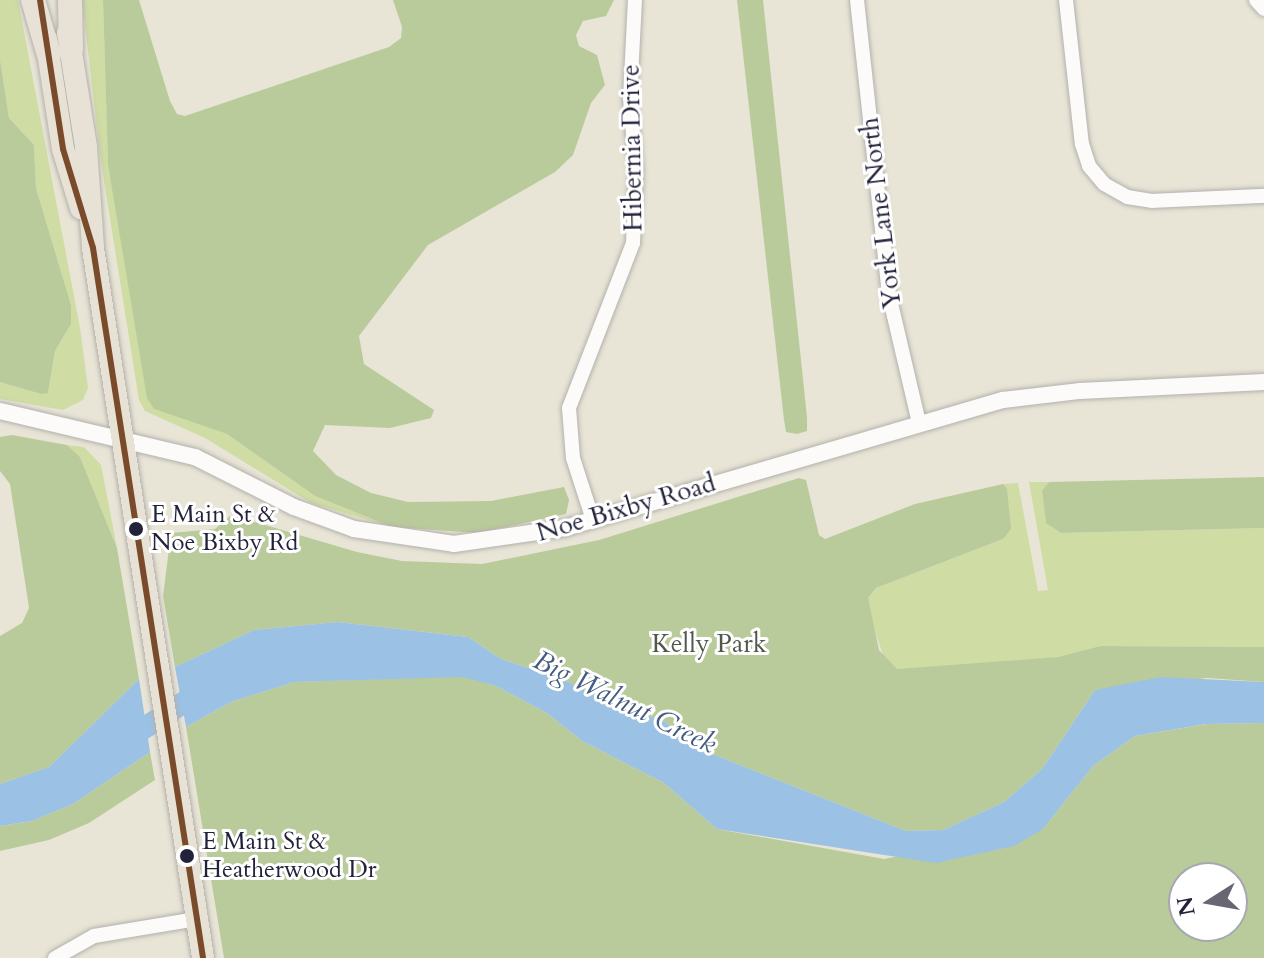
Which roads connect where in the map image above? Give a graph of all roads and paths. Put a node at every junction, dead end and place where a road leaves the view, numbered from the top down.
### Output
1 (33, 0) edge
2 (40, 0) edge
3 (63, 0) edge
4 (70, 0) edge
5 (635, 0) edge
6 (857, 0) edge
7 (1066, 0) edge
8 (1256, 0) edge
9 (1264, 9) edge
10 (60, 52) junction
11 (1264, 196) edge
12 (1264, 382) edge
13 (0, 411) edge
14 (919, 423) junction
15 (124, 438) junction
16 (593, 520) junction
17 (197, 919) junction
18 (55, 958) edge
19 (203, 958) edge

1 - 10 highway
2 - 10 main road
3 - 10 main road
4 - 10 highway
5 - 16 street, Hibernia Drive
6 - 14 street, York Lane North
7 - 11 street
8 - 9 street
10 - 15 main road
12 - 14 street, Noe Bixby Road
13 - 15 street, Noe Bixby Road
14 - 16 street, Noe Bixby Road
15 - 16 street, Noe Bixby Road
15 - 17 main road
17 - 18 street
17 - 19 main road

